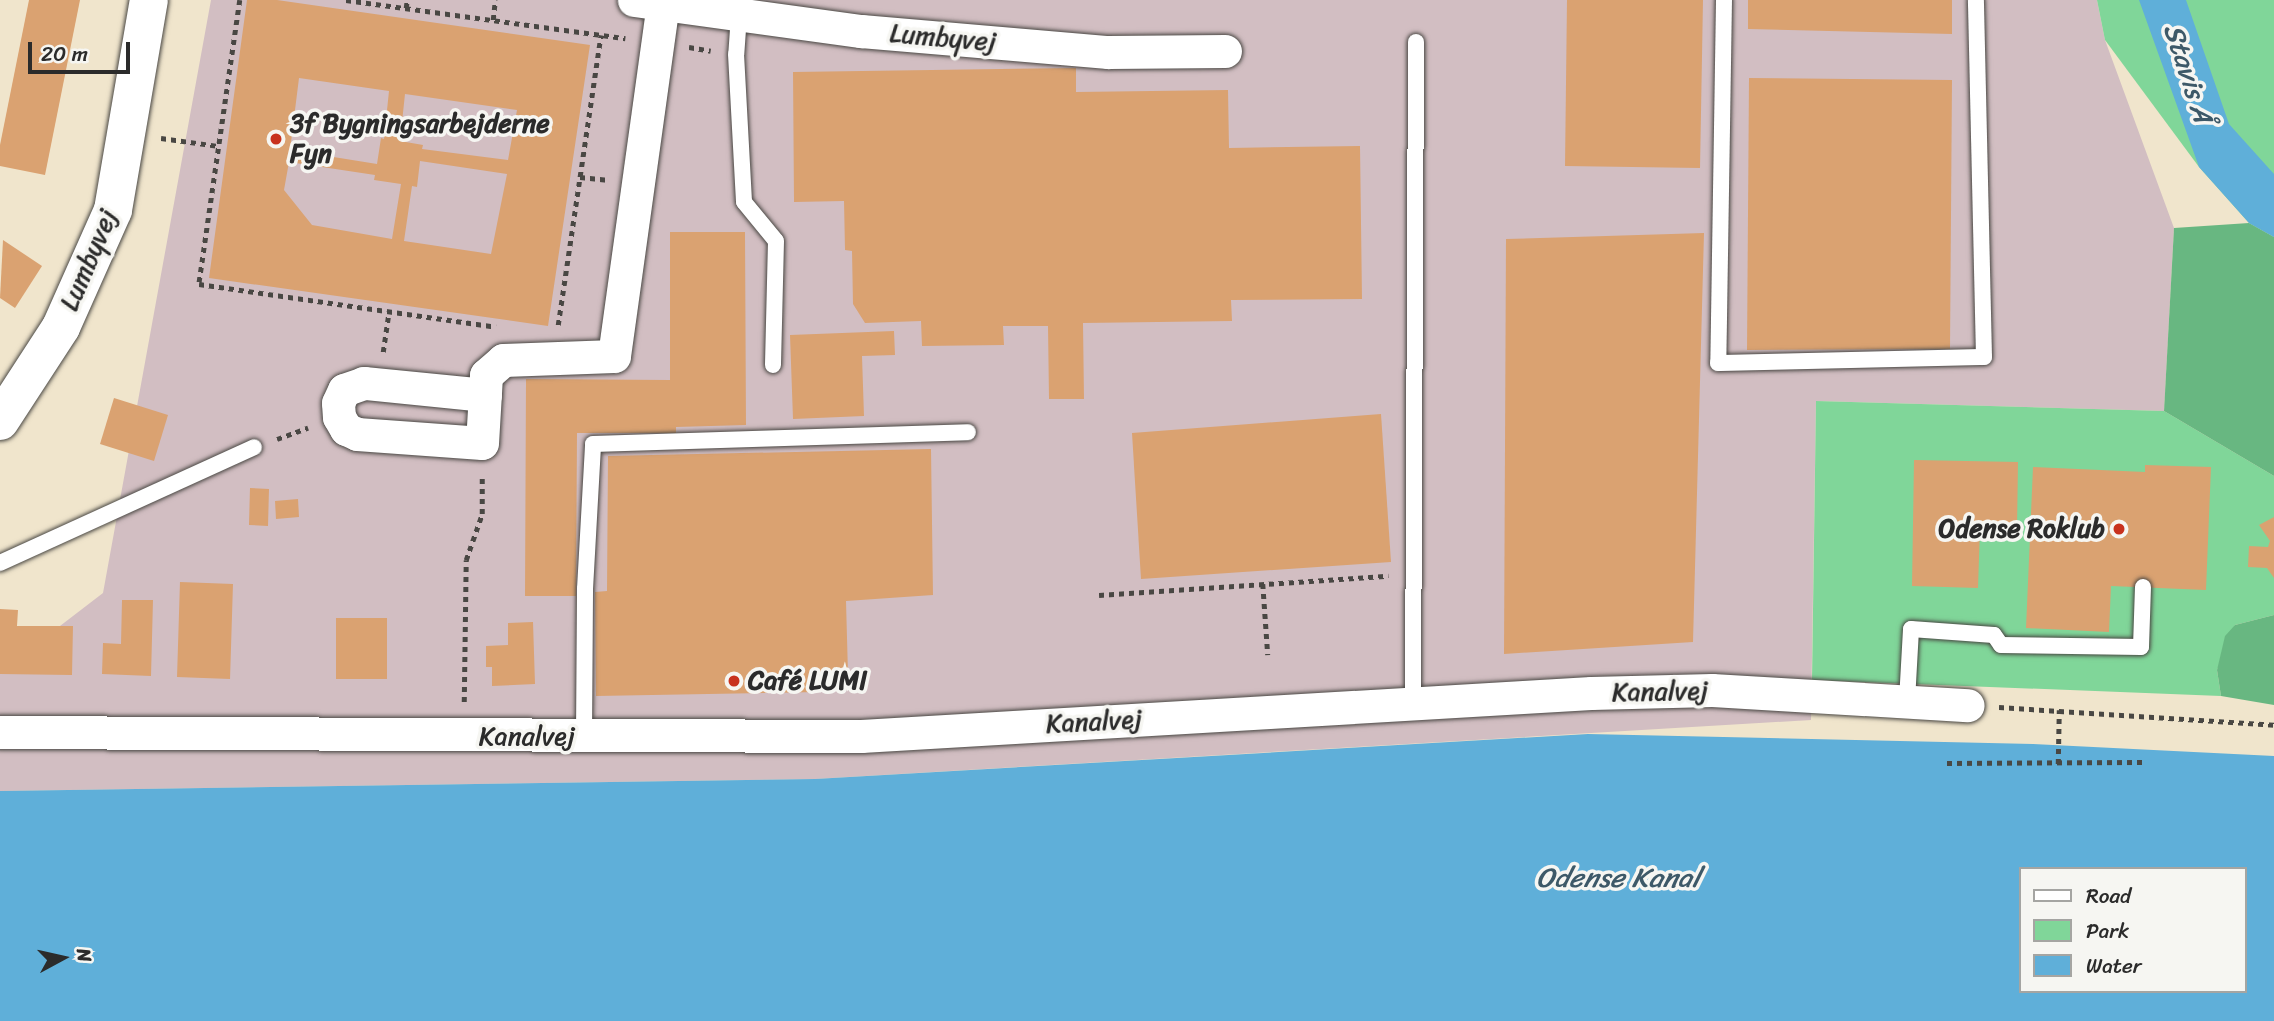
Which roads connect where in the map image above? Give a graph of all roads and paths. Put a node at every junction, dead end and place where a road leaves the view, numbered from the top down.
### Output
1 (149, 0) edge
2 (240, 0) edge
3 (346, 0) edge
4 (407, 0) edge
5 (495, 0) edge
6 (1724, 0) edge
7 (1976, 0) edge
8 (672, 4) edge
9 (406, 8) junction
10 (739, 15) junction
11 (493, 20) junction
12 (1416, 43) dead end
13 (1225, 51) dead end
14 (126, 133) junction
15 (219, 146) junction
16 (505, 328) dead end
17 (557, 336) dead end
18 (773, 365) dead end
19 (485, 394) junction
20 (339, 417) junction
21 (0, 421) edge
22 (968, 432) dead end
23 (482, 443) junction
24 (254, 447) joint
25 (0, 563) edge
26 (1387, 576) dead end
27 (1263, 584) junction
28 (2143, 587) dead end
29 (1099, 595) dead end
30 (1268, 655) dead end
31 (1907, 702) junction
32 (1413, 703) junction
33 (1968, 705) joint
34 (2059, 710) junction
35 (2274, 725) edge
36 (0, 733) edge
37 (464, 737) junction
38 (584, 737) junction
39 (2143, 762) dead end
40 (1947, 763) dead end
41 (2058, 764) junction

1 - 14 street, Lumbyvej
2 - 15 path
3 - 9 path
4 - 9 path
5 - 11 path
6 - 7 lane
8 - 10 street, Lumbyvej
8 - 19 street, Lumbyvej
9 - 11 path
10 - 13 street, Lumbyvej
10 - 18 lane
11 - 17 path
12 - 32 lane
14 - 15 path
14 - 21 street, Lumbyvej
15 - 16 path
19 - 20 street
19 - 23 street, Lumbyvej
20 - 23 street
20 - 24 path
22 - 38 lane
23 - 37 path
24 - 25 lane
26 - 27 path
27 - 29 path
27 - 30 path
28 - 31 lane
31 - 32 street, Kanalvej
31 - 33 street, Kanalvej
32 - 38 street, Kanalvej
33 - 34 path
34 - 35 path
34 - 41 path
36 - 37 street, Kanalvej
37 - 38 street, Kanalvej
39 - 41 path
40 - 41 path

